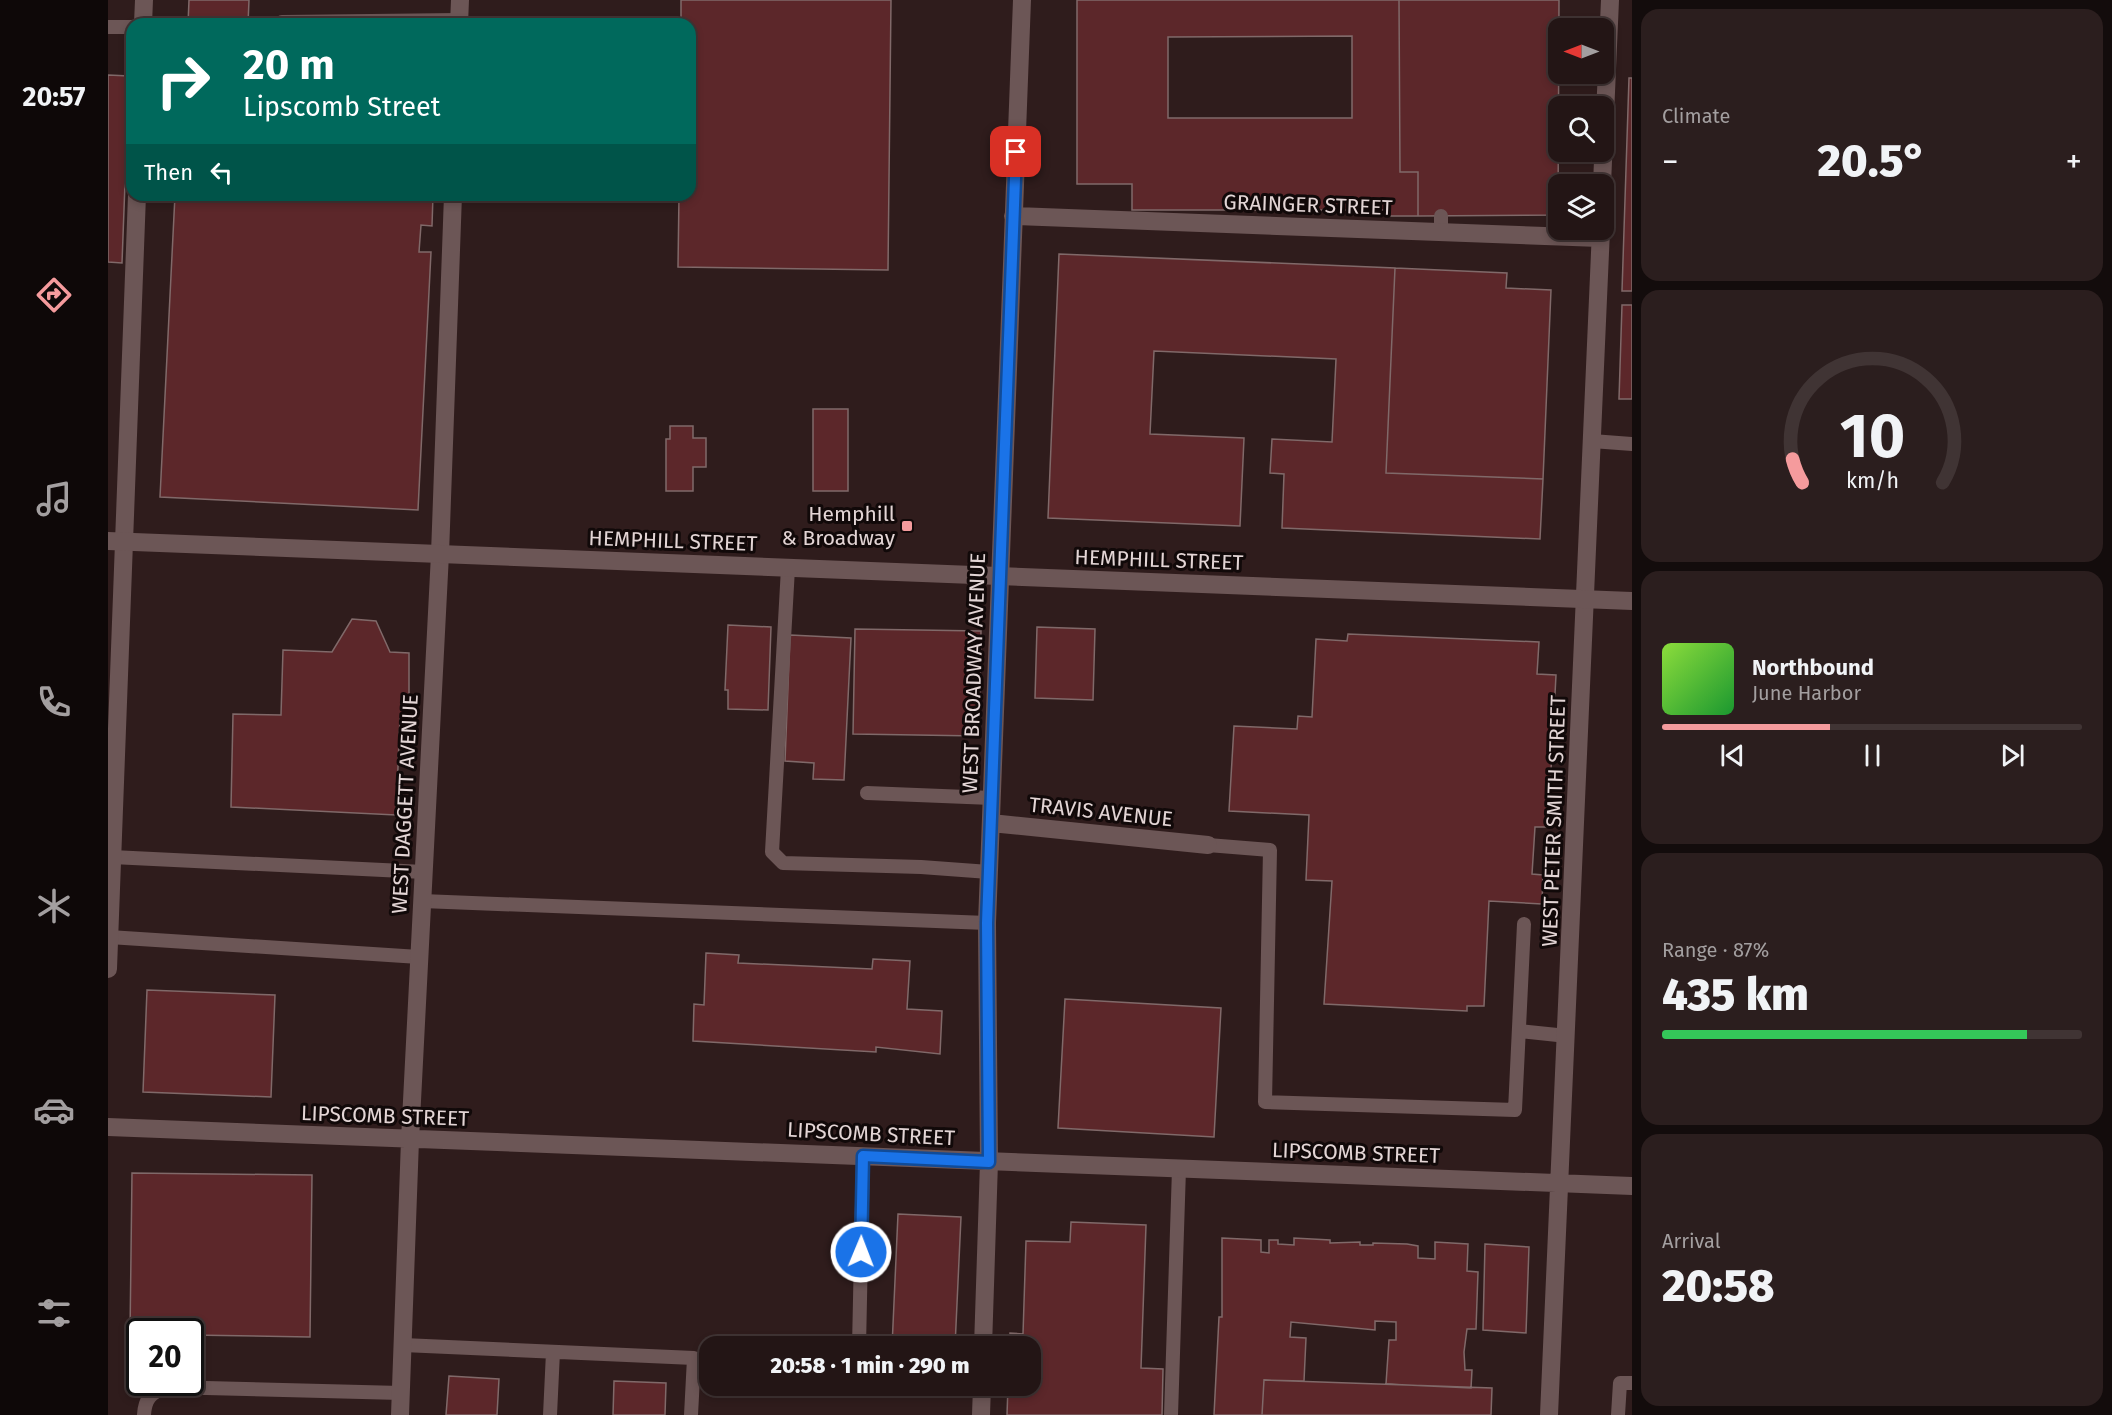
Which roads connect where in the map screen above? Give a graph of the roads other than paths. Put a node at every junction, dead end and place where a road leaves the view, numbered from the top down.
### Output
1 (144, 0) edge
2 (460, 0) edge
3 (1022, 0) edge
4 (1610, 0) edge
5 (143, 18) edge
6 (459, 18) edge
7 (108, 27) edge
8 (126, 27) edge
9 (1602, 174) edge
10 (137, 201) edge
11 (453, 201) edge
12 (1013, 216) junction
13 (1548, 231) edge
14 (1600, 240) edge
15 (1592, 441) junction
16 (1632, 444) edge
17 (116, 541) edge
18 (440, 554) junction
19 (788, 568) junction
20 (1000, 576) junction
21 (1586, 599) junction
22 (1632, 601) edge
23 (867, 793) dead end
24 (992, 798) junction
25 (991, 824) junction
26 (1208, 845) joint
27 (112, 857) junction
28 (424, 872) junction
29 (989, 872) junction
30 (110, 896) edge
31 (422, 901) junction
32 (987, 923) junction
33 (1524, 924) dead end
34 (109, 937) edge
35 (419, 957) junction
36 (108, 969) edge
37 (1519, 1031) junction
38 (1567, 1036) junction
39 (108, 1127) edge
40 (410, 1140) junction
41 (863, 1156) junction
42 (989, 1162) junction
43 (1179, 1169) junction
44 (1561, 1184) junction
45 (1632, 1186) edge
46 (860, 1336) edge
47 (983, 1336) edge
48 (403, 1345) junction
49 (553, 1352) junction
50 (1632, 1383) edge
51 (401, 1393) junction
52 (982, 1396) edge
53 (144, 1415) edge
54 (400, 1415) edge
55 (550, 1415) edge
56 (691, 1415) edge
57 (981, 1415) edge
58 (1171, 1415) edge
59 (1550, 1415) edge
60 (1618, 1415) edge

1 - 5 street
2 - 6 street
3 - 12 street, WEST BROADWAY AVENUE
4 - 9 street
7 - 8 lane
10 - 17 street
11 - 18 street, WEST DAGGETT AVENUE
12 - 13 street, GRAINGER STREET
12 - 20 street, WEST BROADWAY AVENUE
14 - 15 street, WEST PETER SMITH STREET
15 - 16 lane
15 - 21 street, WEST PETER SMITH STREET
17 - 18 street, HEMPHILL STREET
17 - 27 street
18 - 19 street, HEMPHILL STREET
18 - 28 street, WEST DAGGETT AVENUE
19 - 20 street, HEMPHILL STREET
19 - 29 lane
20 - 21 street, HEMPHILL STREET
20 - 24 street, WEST BROADWAY AVENUE
21 - 22 street, HEMPHILL STREET
21 - 38 street, WEST PETER SMITH STREET
23 - 24 lane
24 - 25 street, WEST BROADWAY AVENUE
25 - 26 street, TRAVIS AVENUE
25 - 29 street, WEST BROADWAY AVENUE
26 - 37 lane
27 - 28 lane
27 - 30 street
28 - 31 street, WEST DAGGETT AVENUE
29 - 32 street, WEST BROADWAY AVENUE
30 - 34 street
31 - 32 lane
31 - 35 street, WEST DAGGETT AVENUE
32 - 42 street, WEST BROADWAY AVENUE
33 - 37 lane
34 - 35 lane
34 - 36 street
35 - 40 street, WEST DAGGETT AVENUE
37 - 38 lane
38 - 44 street, WEST PETER SMITH STREET
39 - 40 street, LIPSCOMB STREET
40 - 41 street, LIPSCOMB STREET
40 - 48 street, WEST DAGGETT AVENUE
41 - 42 street, LIPSCOMB STREET
41 - 46 lane
42 - 43 street, LIPSCOMB STREET
42 - 47 street, WEST BROADWAY AVENUE
43 - 44 street, LIPSCOMB STREET
43 - 58 lane
44 - 45 street, LIPSCOMB STREET
44 - 59 street, WEST PETER SMITH STREET
48 - 49 lane
48 - 51 street, WEST DAGGETT AVENUE
49 - 55 lane
49 - 56 lane
50 - 60 lane
51 - 53 lane
51 - 54 street, WEST DAGGETT AVENUE
52 - 57 street

